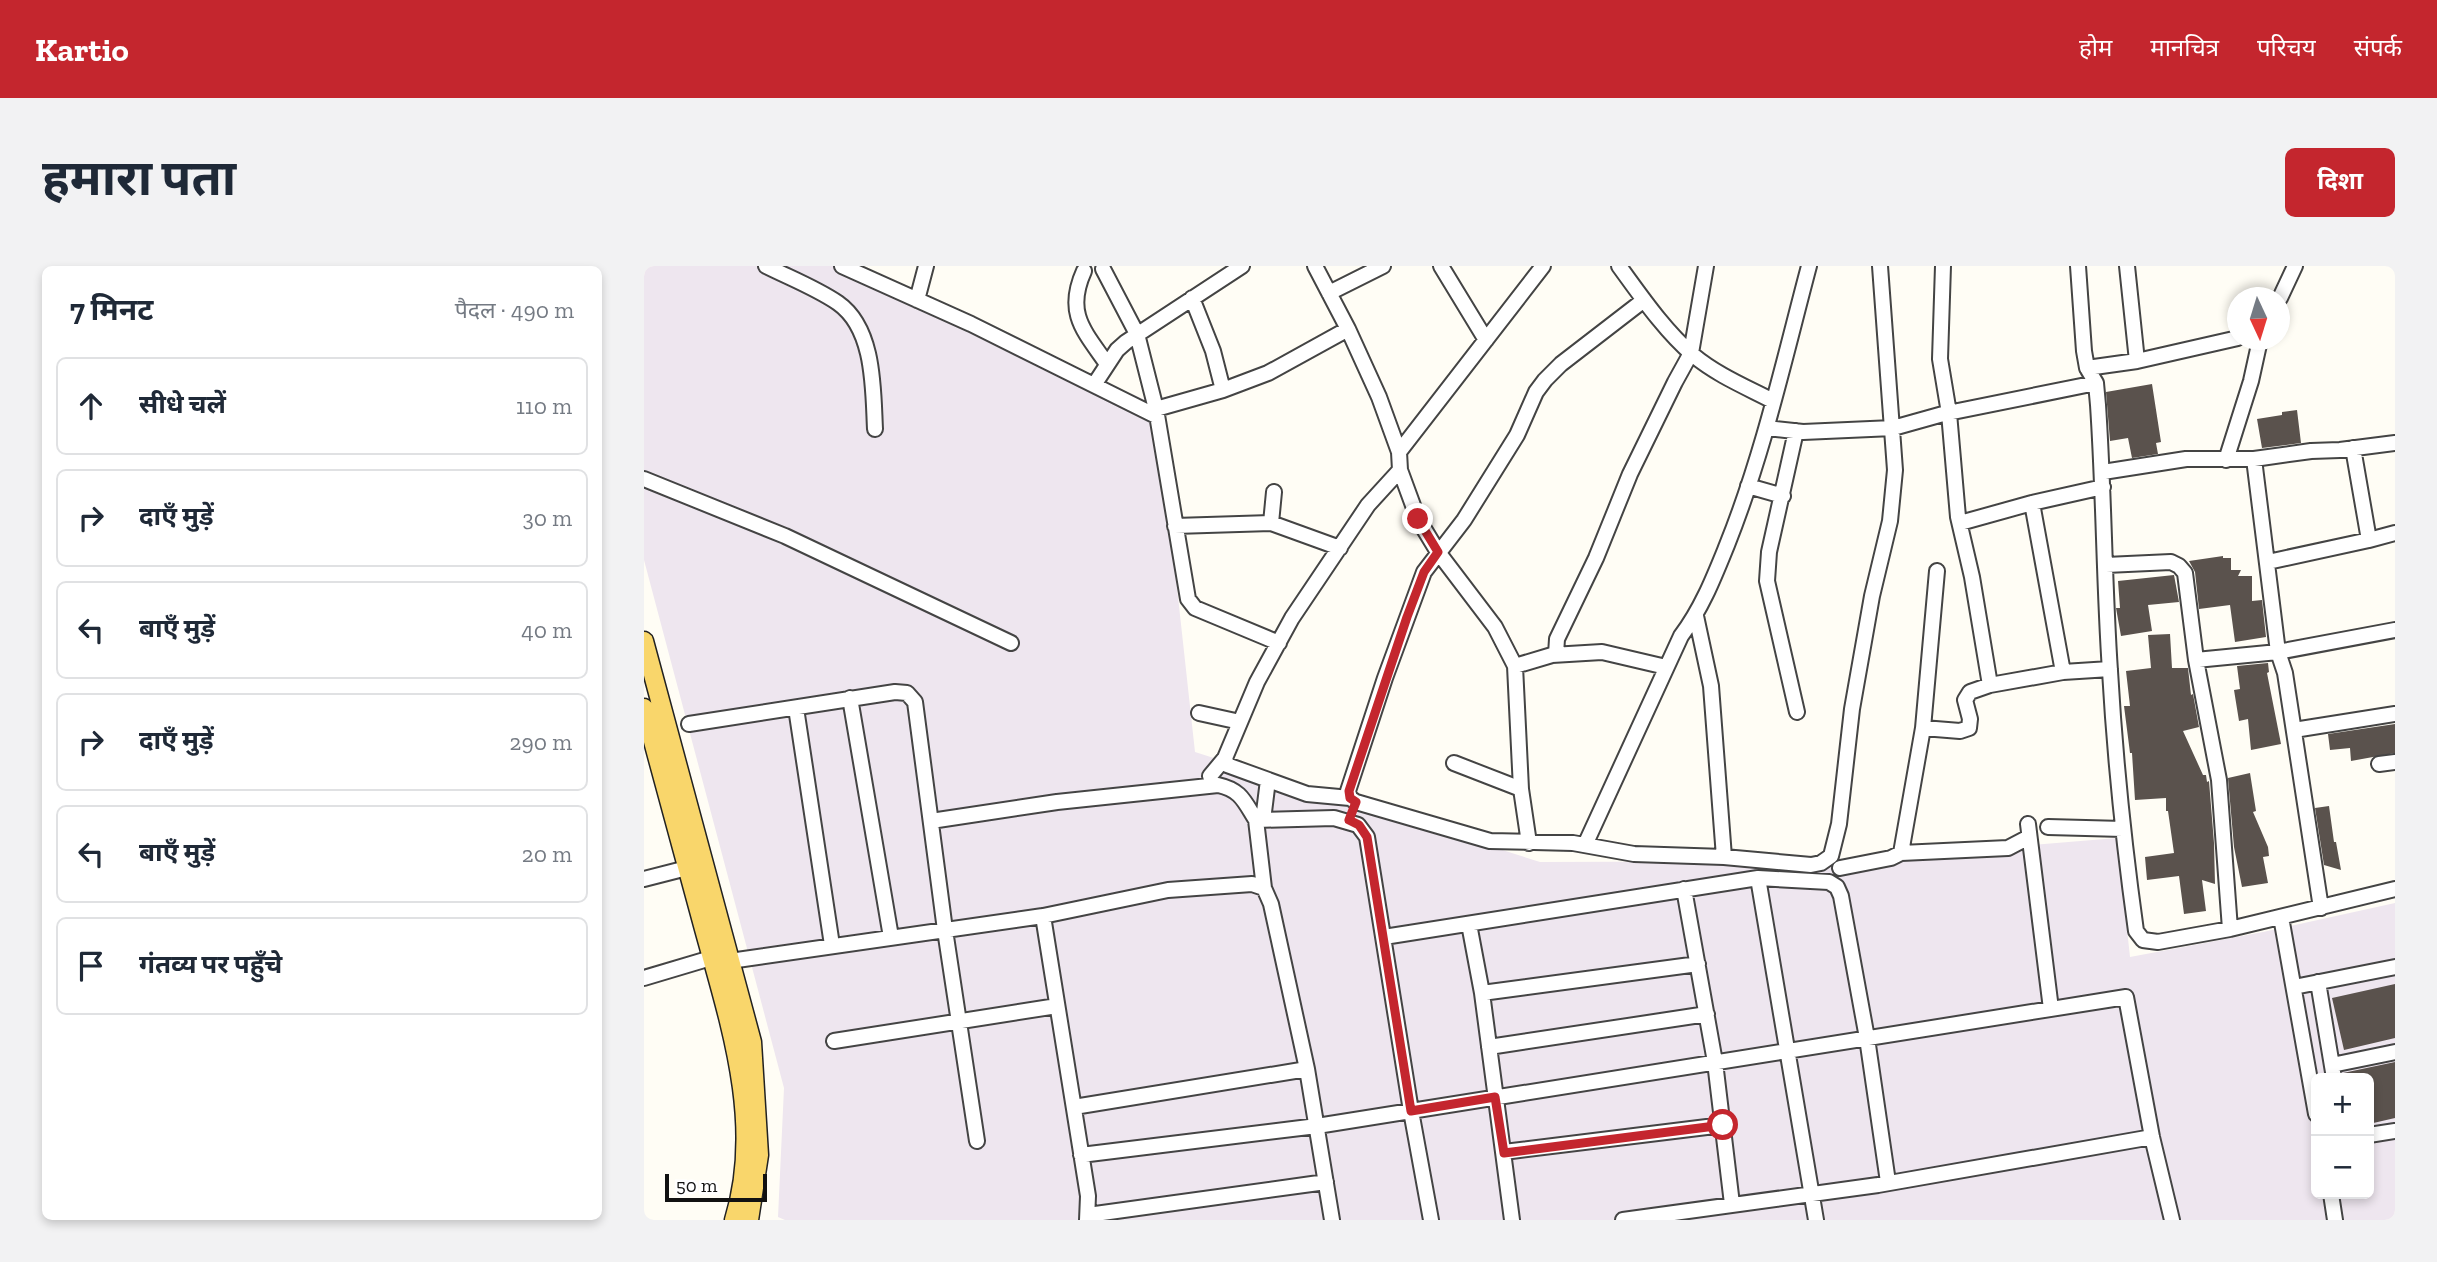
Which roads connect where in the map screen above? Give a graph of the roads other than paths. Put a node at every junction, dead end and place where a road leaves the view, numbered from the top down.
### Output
1 (766, 266) edge
2 (842, 266) edge
3 (926, 266) edge
4 (1242, 266) edge
5 (1315, 266) edge
6 (1383, 266) edge
7 (1441, 266) edge
8 (1543, 266) edge
9 (1619, 266) edge
10 (1706, 266) edge
11 (1808, 266) edge
12 (1880, 266) edge
13 (1943, 266) edge
14 (2078, 266) edge
15 (2127, 266) edge
16 (2295, 266) edge
17 (1105, 267) edge
18 (1083, 269) edge
19 (2285, 287) edge
20 (1329, 293) junction
21 (1192, 298) junction
22 (917, 300) junction
23 (1644, 300) junction
24 (1348, 329) junction
25 (1137, 334) junction
26 (1486, 340) junction
27 (2227, 341) edge
28 (2258, 350) edge
29 (1691, 354) junction
30 (2137, 361) junction
31 (1107, 364) junction
32 (2087, 369) junction
33 (2096, 383) junction
34 (1094, 385) junction
35 (1223, 390) junction
36 (1773, 401) junction
37 (1156, 413) junction
38 (1949, 413) junction
39 (1767, 428) junction
40 (1894, 428) junction
41 (875, 429) dead end
42 (1796, 431) junction
43 (2395, 443) edge
44 (2353, 448) junction
45 (1399, 452) junction
46 (2254, 459) junction
47 (2226, 460) junction
48 (1400, 470) junction
49 (644, 480) edge
50 (2103, 480) junction
51 (1748, 486) junction
52 (1274, 492) dead end
53 (1783, 495) junction
54 (2032, 503) junction
55 (1271, 523) junction
56 (1959, 523) junction
57 (1175, 527) junction
58 (2395, 533) edge
59 (2369, 540) junction
60 (1340, 548) junction
61 (1438, 552) junction
62 (2268, 562) junction
63 (2106, 565) junction
64 (1937, 571) dead end
65 (1696, 616) junction
66 (2395, 631) edge
67 (644, 641) edge
68 (1012, 643) dead end
69 (1279, 643) junction
70 (2278, 652) junction
71 (1556, 654) junction
72 (2196, 660) junction
73 (1516, 666) junction
74 (1665, 667) junction
75 (2110, 669) junction
76 (2063, 672) junction
77 (1990, 685) junction
78 (850, 698) junction
79 (644, 708) edge
80 (796, 708) junction
81 (1797, 712) dead end
82 (1199, 713) dead end
83 (2395, 714) edge
84 (1240, 722) junction
85 (689, 724) dead end
86 (1923, 729) junction
87 (2294, 730) junction
88 (1225, 758) junction
89 (2395, 762) edge
90 (1454, 763) dead end
91 (2379, 764) dead end
92 (1210, 776) dead end
93 (1268, 780) junction
94 (1521, 789) junction
95 (1353, 800) junction
96 (1259, 820) junction
97 (1349, 820) junction
98 (931, 821) junction
99 (2048, 827) dead end
100 (2123, 829) junction
101 (1529, 843) junction
102 (1585, 845) junction
103 (1901, 853) junction
104 (1724, 857) junction
105 (687, 868) junction
106 (1840, 868) dead end
107 (644, 878) edge
108 (1758, 878) junction
109 (1265, 888) junction
110 (1684, 889) junction
111 (2395, 889) edge
112 (2321, 908) junction
113 (1043, 916) junction
114 (2281, 918) junction
115 (1469, 924) junction
116 (2230, 929) junction
117 (945, 930) junction
118 (891, 937) junction
119 (1384, 937) junction
120 (832, 945) junction
121 (711, 958) junction
122 (730, 961) junction
123 (1698, 964) junction
124 (2395, 967) edge
125 (644, 978) edge
126 (2318, 982) junction
127 (2294, 987) junction
128 (1482, 993) junction
129 (1057, 1006) junction
130 (2051, 1009) junction
131 (1707, 1014) junction
132 (958, 1021) junction
133 (1867, 1038) junction
134 (834, 1041) dead end
135 (1489, 1047) junction
136 (1788, 1051) junction
137 (2395, 1052) edge
138 (1715, 1062) junction
139 (1307, 1069) junction
140 (2333, 1072) edge
141 (2311, 1085) edge
142 (1495, 1097) junction
143 (1074, 1107) junction
144 (1411, 1111) junction
145 (1723, 1125) junction
146 (1317, 1126) junction
147 (2395, 1131) edge
148 (2374, 1134) edge
149 (2152, 1137) junction
150 (977, 1141) dead end
151 (1504, 1153) junction
152 (1081, 1155) junction
153 (1326, 1182) junction
154 (1888, 1182) junction
155 (1813, 1194) junction
156 (2331, 1199) edge
157 (1732, 1204) junction
158 (1087, 1217) edge
159 (743, 1219) edge
160 (1332, 1220) edge
161 (1431, 1220) edge
162 (1512, 1220) edge
163 (1623, 1220) edge
164 (1816, 1220) edge
165 (2172, 1220) edge
166 (2335, 1220) edge

1 - 41 street
2 - 22 street
3 - 22 street
4 - 21 street
5 - 20 street
6 - 20 street
7 - 26 street
8 - 26 street
9 - 23 street
10 - 29 street
11 - 36 street
12 - 40 street
13 - 38 street
14 - 32 street
15 - 30 street
16 - 19 street
17 - 18 street
17 - 25 street
18 - 31 street
20 - 24 street
21 - 25 street
21 - 35 street
22 - 34 street
23 - 29 street
23 - 61 street
24 - 35 street
24 - 45 street
25 - 31 street
25 - 37 street
26 - 45 street
27 - 30 street
28 - 47 street
29 - 36 street
29 - 71 street
30 - 32 street
31 - 34 street
32 - 33 street
33 - 38 street
33 - 50 street
34 - 37 street
35 - 37 street
36 - 39 street
37 - 57 street
38 - 40 street
38 - 56 street
39 - 42 street
39 - 51 street
40 - 42 street
40 - 104 street
42 - 53 street
43 - 44 street
44 - 46 street
44 - 59 street
45 - 48 street
46 - 47 street
46 - 62 street
47 - 50 street
48 - 60 street
48 - 61 street
49 - 68 street
50 - 54 street
50 - 63 street
51 - 53 street
51 - 65 street
52 - 55 street
53 - 81 street
54 - 56 street
54 - 76 street
55 - 57 street
55 - 60 street
56 - 77 street
57 - 69 street
58 - 59 street
59 - 62 street
60 - 69 street
61 - 73 street
61 - 95 street
62 - 70 street
63 - 72 street
63 - 75 street
64 - 86 street
65 - 74 street
65 - 104 street
66 - 70 street
67 - 122 main road
69 - 84 street
70 - 72 street
70 - 87 street
71 - 73 street
71 - 74 street
72 - 116 street
73 - 94 street
74 - 102 street
75 - 76 street
75 - 100 street
76 - 77 street
77 - 86 street
78 - 80 street
78 - 98 street
78 - 118 street
79 - 105 main road
80 - 85 street
80 - 120 street
82 - 84 street
83 - 87 street
84 - 88 street
86 - 103 street
87 - 112 street
88 - 92 street
88 - 93 street
89 - 91 street
90 - 94 street
93 - 95 street
93 - 96 street
94 - 101 street
95 - 97 street
95 - 101 street
96 - 97 street
96 - 98 street
96 - 109 street
97 - 119 street
98 - 117 street
99 - 100 street
100 - 116 street
101 - 102 street
102 - 104 street
103 - 106 street
103 - 130 street
105 - 107 street
105 - 121 main road
108 - 110 street
108 - 133 street
108 - 136 street
109 - 113 street
109 - 139 street
110 - 115 street
110 - 123 street
111 - 112 street
112 - 114 street
113 - 117 street
113 - 129 street
114 - 116 street
114 - 127 street
115 - 119 street
115 - 128 street
117 - 118 street
117 - 132 street
118 - 120 street
119 - 144 street
120 - 122 street
121 - 125 street
121 - 159 main road
122 - 159 main road
123 - 128 street
123 - 131 street
124 - 126 street
126 - 127 street
126 - 140 street
127 - 141 street
128 - 135 street
129 - 132 street
129 - 143 street
130 - 133 street
130 - 149 street
131 - 135 street
131 - 138 street
132 - 134 street
132 - 150 street
133 - 136 street
133 - 154 street
135 - 142 street
136 - 138 street
136 - 155 street
137 - 140 street
138 - 142 street
138 - 145 street
139 - 143 street
139 - 146 street
142 - 144 street
142 - 151 street
143 - 152 street
144 - 146 street
144 - 161 street
145 - 151 street
145 - 157 street
146 - 152 street
146 - 153 street
147 - 148 street
149 - 154 street
149 - 165 street
151 - 162 street
152 - 158 street
153 - 158 street
153 - 160 street
154 - 155 street
155 - 157 street
155 - 164 street
156 - 166 street
157 - 163 street

